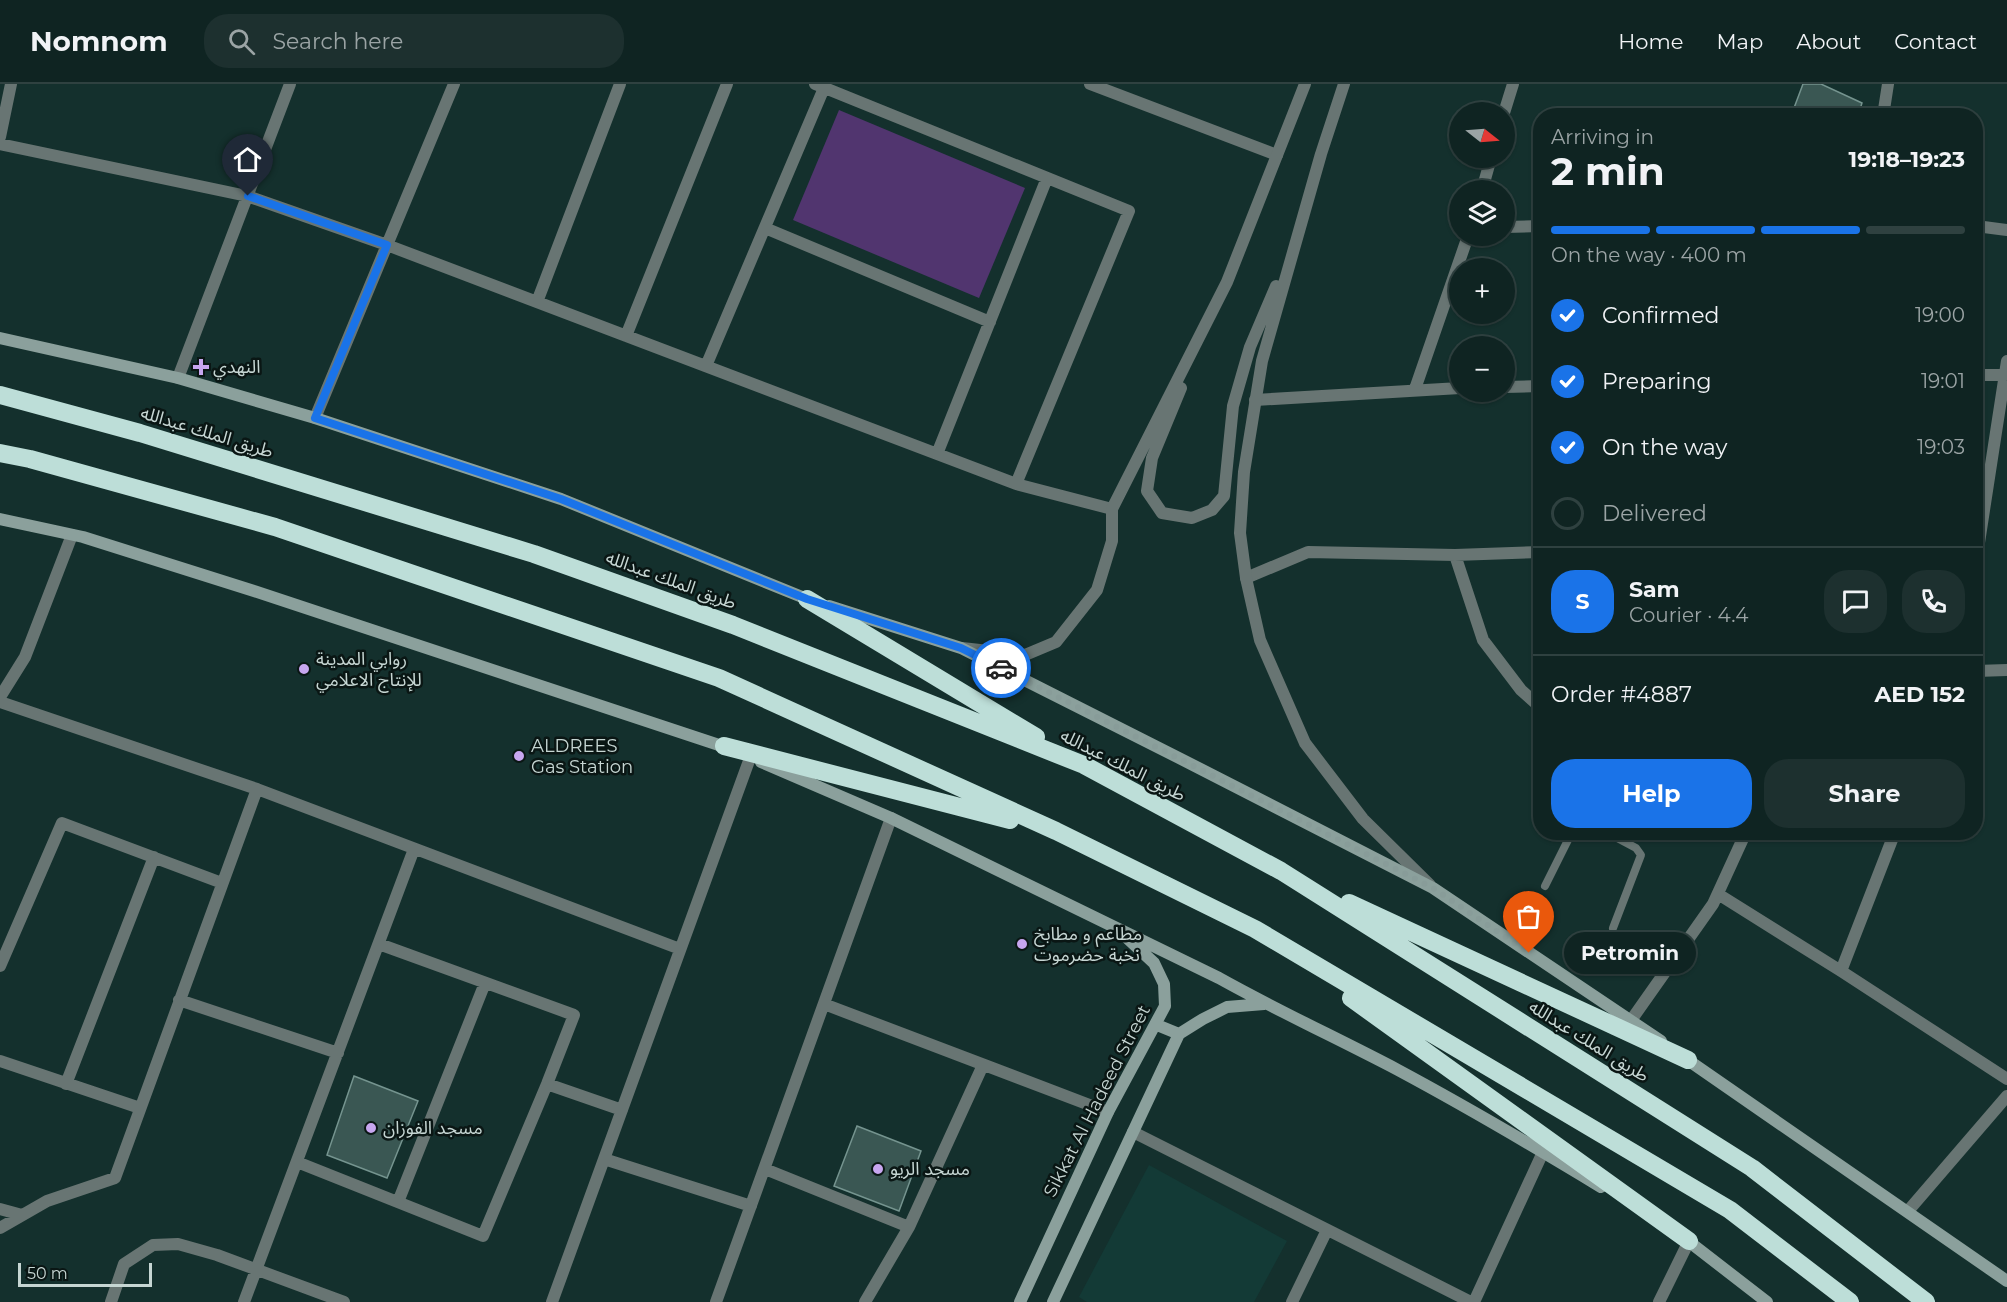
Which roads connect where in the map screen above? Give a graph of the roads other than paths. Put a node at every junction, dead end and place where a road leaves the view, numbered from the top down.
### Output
1 (11, 84) edge
2 (290, 84) edge
3 (454, 84) edge
4 (620, 84) edge
5 (727, 84) edge
6 (1090, 84) edge
7 (1305, 84) edge
8 (1344, 84) edge
9 (1513, 84) edge
10 (1888, 84) edge
11 (820, 86) edge
12 (1507, 102) edge
13 (1884, 108) edge
14 (0, 137) edge
15 (0, 144) edge
16 (1277, 155) junction
17 (1047, 178) junction
18 (248, 196) junction
19 (1533, 226) edge
20 (1515, 227) edge
21 (1983, 227) edge
22 (765, 228) junction
23 (1299, 230) junction
24 (2007, 230) edge
25 (387, 245) junction
26 (1465, 246) edge
27 (1227, 282) junction
28 (537, 302) junction
29 (990, 321) junction
30 (626, 336) junction
31 (0, 338) edge
32 (2007, 361) edge
33 (706, 366) junction
34 (1983, 375) edge
35 (2005, 375) junction
36 (177, 378) junction
37 (1533, 386) edge
38 (1515, 387) edge
39 (1449, 388) edge
40 (1415, 390) junction
41 (0, 395) edge
42 (1254, 399) junction
43 (315, 418) junction
44 (0, 453) edge
45 (937, 454) junction
46 (1017, 484) junction
47 (1112, 509) junction
48 (1983, 517) edge
49 (0, 519) edge
50 (72, 535) junction
51 (1533, 552) edge
52 (1455, 555) junction
53 (1245, 578) junction
54 (807, 599) junction
55 (961, 648) junction
56 (2007, 670) edge
57 (1983, 671) edge
58 (0, 700) edge
59 (1533, 700) edge
60 (724, 746) junction
61 (750, 758) junction
62 (1084, 765) junction
63 (257, 789) junction
64 (891, 818) junction
65 (1056, 831) junction
66 (1568, 840) edge
67 (1621, 840) edge
68 (1740, 840) edge
69 (1892, 840) edge
70 (414, 849) junction
71 (154, 857) junction
72 (1281, 871) junction
73 (222, 883) junction
74 (1545, 886) dead end
75 (1433, 888) junction
76 (1718, 894) junction
77 (1114, 927) junction
78 (1614, 928) dead end
79 (1255, 929) junction
80 (379, 944) junction
81 (680, 949) junction
82 (0, 966) edge
83 (1841, 971) junction
84 (485, 983) junction
85 (180, 1000) junction
86 (824, 1004) junction
87 (1266, 1004) junction
88 (1632, 1019) junction
89 (1157, 1025) junction
90 (1179, 1034) junction
91 (338, 1053) junction
92 (1688, 1060) junction
93 (0, 1061) edge
94 (983, 1065) junction
95 (2007, 1079) edge
96 (66, 1084) junction
97 (547, 1084) junction
98 (2007, 1096) edge
99 (140, 1108) junction
100 (622, 1110) junction
101 (1108, 1112) junction
102 (1133, 1132) junction
103 (1543, 1152) junction
104 (604, 1159) junction
105 (297, 1162) junction
106 (765, 1169) junction
107 (398, 1202) junction
108 (751, 1206) junction
109 (0, 1209) edge
110 (1908, 1211) junction
111 (22, 1215) junction
112 (909, 1227) junction
113 (0, 1228) edge
114 (1327, 1230) junction
115 (1689, 1241) junction
116 (255, 1271) junction
117 (2007, 1281) edge
118 (111, 1302) edge
119 (244, 1302) edge
120 (344, 1302) edge
121 (552, 1302) edge
122 (716, 1302) edge
123 (865, 1302) edge
124 (1020, 1302) edge
125 (1054, 1302) edge
126 (1292, 1302) edge
127 (1473, 1302) edge
128 (1659, 1302) edge
129 (1767, 1302) edge
130 (1850, 1302) edge
131 (1926, 1302) edge

1 - 14 street
2 - 18 street
3 - 25 street
4 - 28 street
5 - 30 street
6 - 16 street
7 - 16 street
8 - 23 street
9 - 12 street
10 - 13 street
11 - 17 street
11 - 22 street
15 - 18 street
16 - 27 street
17 - 29 street
17 - 46 street
18 - 25 street
18 - 36 street
19 - 20 street
21 - 24 street
22 - 29 street
22 - 33 street
23 - 27 street
23 - 42 street
25 - 28 street
25 - 43 street
26 - 40 street
27 - 47 street
28 - 30 street
29 - 45 street
30 - 33 street
31 - 36 main road
32 - 35 street
33 - 45 street
34 - 35 street
35 - 48 street
36 - 43 main road
37 - 38 street
39 - 40 street
40 - 42 street
41 - 62 highway, طريق الملك عبدالله
42 - 53 street
43 - 54 main road
44 - 65 highway
45 - 46 street
46 - 47 street
47 - 55 street
49 - 50 main road
50 - 58 street
50 - 60 main road
51 - 52 street
52 - 53 street
52 - 59 street
53 - 75 street
54 - 55 main road
54 - 62 highway
55 - 75 main road
56 - 57 street
58 - 63 street
60 - 61 main road
60 - 65 highway
61 - 64 main road
61 - 81 street
62 - 72 highway, طريق الملك عبدالله
63 - 70 street
63 - 73 street
64 - 77 main road
64 - 86 street
65 - 79 highway
66 - 74 lane
67 - 78 lane
68 - 76 street
69 - 83 street
70 - 80 street
70 - 81 street
71 - 73 street
71 - 82 street
71 - 96 street
72 - 92 highway
72 - 131 highway, طريق الملك عبدالله
73 - 85 street
75 - 88 main road
76 - 83 street
76 - 88 street
77 - 87 main road
77 - 89 main road, Sikkat Al Hadeed Street
79 - 115 highway
79 - 130 highway
80 - 84 street
80 - 91 street
81 - 100 street
83 - 95 street
84 - 97 street
84 - 107 street
85 - 91 street
85 - 99 street
86 - 94 street
86 - 106 street
87 - 90 main road
87 - 103 main road
88 - 92 main road
89 - 90 main road
89 - 101 main road, Sikkat Al Hadeed Street
90 - 102 main road
91 - 105 street
92 - 110 main road
93 - 96 street
94 - 101 street
94 - 112 street
96 - 99 street
97 - 100 street
97 - 107 street
98 - 110 street
99 - 111 street
100 - 104 street
101 - 124 main road, Sikkat Al Hadeed Street
102 - 114 street
102 - 125 main road
103 - 115 main road
103 - 127 street
104 - 108 street
104 - 121 street
105 - 107 street
105 - 116 street
106 - 108 street
106 - 112 street
108 - 122 street
109 - 111 street
110 - 117 main road
111 - 113 street
112 - 123 street
114 - 126 street
114 - 127 street
115 - 128 street
115 - 129 main road
116 - 118 street
116 - 119 street
116 - 120 street

